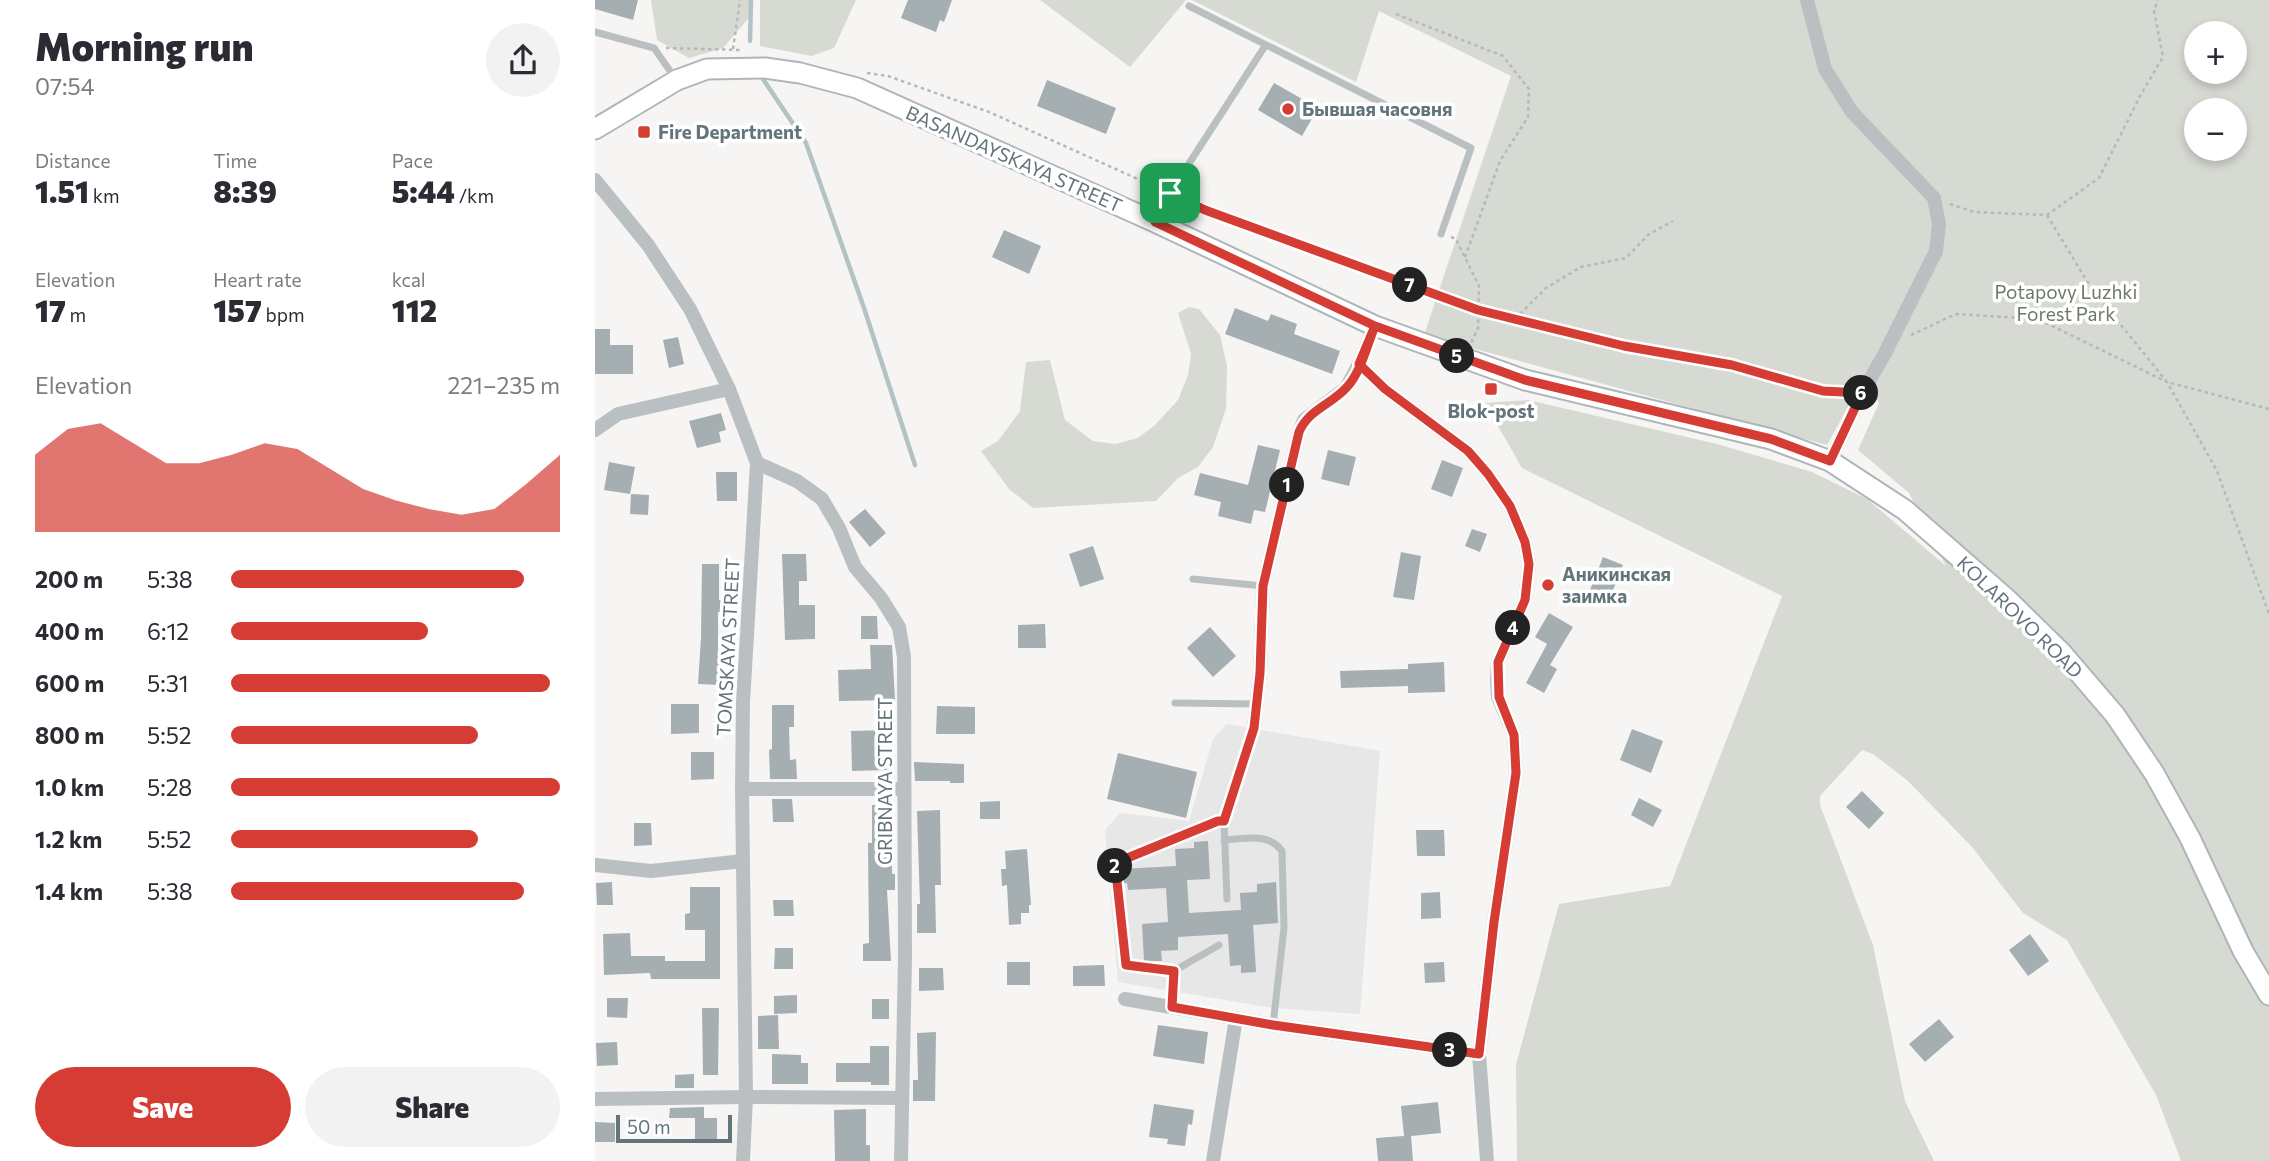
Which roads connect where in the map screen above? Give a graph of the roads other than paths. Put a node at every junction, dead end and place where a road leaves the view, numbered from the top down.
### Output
1 (1807, 0) edge
2 (1189, 6) dead end
3 (595, 32) edge
4 (1265, 46) junction
5 (677, 80) junction
6 (595, 130) edge
7 (595, 180) edge
8 (1155, 222) junction
9 (1441, 234) road end
10 (1375, 326) junction
11 (1359, 364) junction
12 (729, 389) junction
13 (595, 430) edge
14 (1830, 461) junction
15 (757, 463) junction
16 (1193, 579) dead end
17 (1263, 586) junction
18 (1175, 703) dead end
19 (1258, 704) junction
20 (1254, 728) joint
21 (742, 789) junction
22 (904, 789) junction
23 (1224, 821) junction
24 (1224, 840) junction
25 (743, 861) junction
26 (595, 865) edge
27 (1227, 899) dead end
28 (1219, 944) dead end
29 (1174, 971) junction
30 (2269, 995) edge
31 (1125, 999) dead end
32 (1172, 1007) junction
33 (1236, 1018) junction
34 (1273, 1025) junction
35 (1479, 1054) junction
36 (746, 1097) junction
37 (902, 1098) junction
38 (595, 1099) edge
39 (743, 1161) edge
40 (901, 1161) edge
41 (1213, 1161) edge
42 (1487, 1161) edge

1 - 14 street
2 - 4 lane
3 - 5 lane
4 - 8 lane
4 - 9 lane
5 - 6 street, BASANDAYSKAYA STREET
5 - 8 street, BASANDAYSKAYA STREET
7 - 12 street, TOMSKAYA STREET
8 - 10 street, BASANDAYSKAYA STREET
10 - 11 street
10 - 14 street, BASANDAYSKAYA STREET
11 - 17 street
11 - 35 street
12 - 13 street
12 - 15 street, TOMSKAYA STREET
14 - 30 street, KOLAROVO ROAD
15 - 21 street, TOMSKAYA STREET
15 - 22 street, GRIBNAYA STREET
16 - 17 lane
17 - 19 street
18 - 19 lane
19 - 20 street
20 - 23 lane
21 - 22 street
21 - 25 street, TOMSKAYA STREET
22 - 37 street, GRIBNAYA STREET
23 - 24 lane
23 - 29 lane
24 - 27 lane
24 - 34 lane
25 - 26 street
25 - 36 street, TOMSKAYA STREET
28 - 29 lane
29 - 32 lane
31 - 32 street
32 - 33 street
33 - 34 street
33 - 41 street
34 - 35 street
35 - 42 street
36 - 37 street
36 - 38 street
36 - 39 street, TOMSKAYA STREET
37 - 40 street, GRIBNAYA STREET

